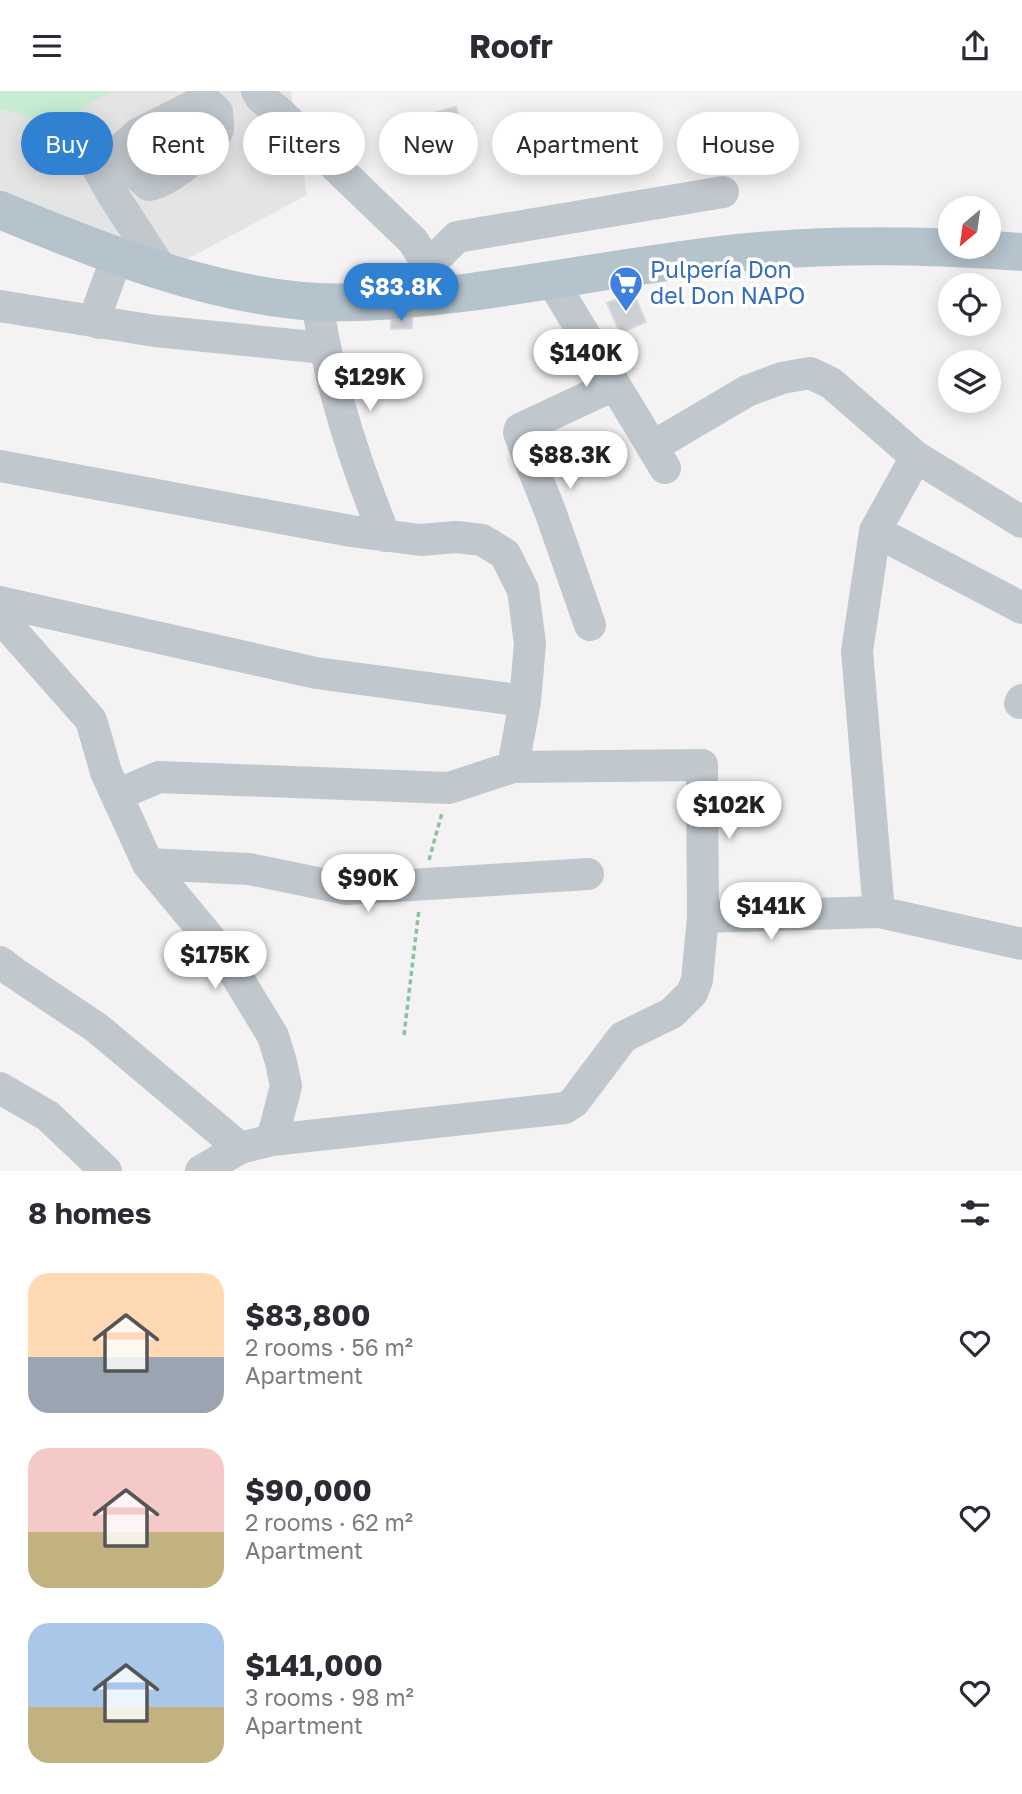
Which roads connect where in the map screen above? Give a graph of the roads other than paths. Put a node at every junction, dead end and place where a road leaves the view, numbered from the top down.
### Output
1 (268, 93) edge
2 (111, 175) edge
3 (723, 192) dead end
4 (0, 210) edge
5 (1022, 252) edge
6 (118, 254) junction
7 (163, 272) junction
8 (438, 280) junction
9 (552, 281) junction
10 (317, 302) junction
11 (0, 306) edge
12 (99, 323) junction
13 (324, 348) junction
14 (614, 385) junction
15 (916, 457) junction
16 (0, 466) edge
17 (1022, 522) edge
18 (875, 531) junction
19 (385, 536) junction
20 (567, 564) junction
21 (523, 590) junction
22 (0, 602) edge
23 (1022, 608) edge
24 (0, 617) edge
25 (590, 625) dead end
26 (525, 701) junction
27 (513, 767) junction
28 (117, 795) junction
29 (148, 864) junction
30 (588, 874) dead end
31 (879, 912) junction
32 (703, 918) junction
33 (1022, 944) edge
34 (0, 961) edge
35 (0, 1089) edge
36 (272, 1140) junction
37 (240, 1148) junction
38 (106, 1171) edge
39 (201, 1171) edge

1 - 8 street
2 - 7 street
3 - 8 street
4 - 6 main road
5 - 9 main road
6 - 7 main road
6 - 12 street
7 - 10 main road
8 - 9 main road
8 - 10 main road
9 - 14 street
10 - 13 street
11 - 12 street
12 - 13 street
13 - 19 street
14 - 15 street
14 - 20 street
15 - 17 street
15 - 18 street
16 - 19 street
18 - 23 street
18 - 31 street
19 - 21 street
20 - 21 street
20 - 25 street
21 - 26 street
22 - 26 street
24 - 28 street
26 - 27 street
27 - 28 street
27 - 32 street
28 - 29 street
29 - 30 street
29 - 36 street
31 - 32 street
31 - 33 street
32 - 36 street
34 - 37 street
35 - 38 street
36 - 37 street
37 - 39 street

